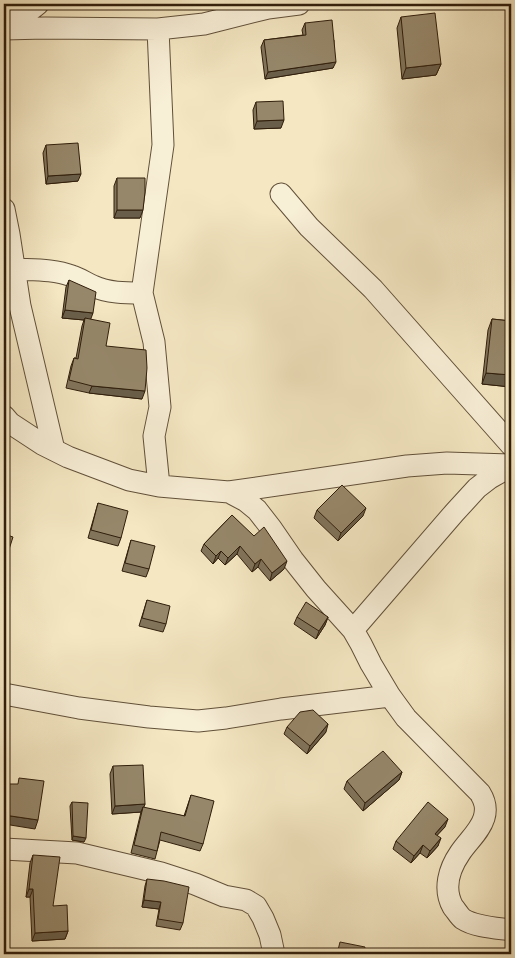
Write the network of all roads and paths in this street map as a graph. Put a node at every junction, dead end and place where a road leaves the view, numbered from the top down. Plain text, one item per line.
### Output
1 (38, 4) edge
2 (299, 4) edge
3 (4, 28) edge
4 (158, 29) junction
5 (281, 194) dead end
6 (4, 209) edge
7 (14, 269) junction
8 (142, 293) junction
9 (6, 424) edge
10 (511, 445) edge
11 (54, 450) junction
12 (511, 466) edge
13 (159, 486) junction
14 (228, 492) junction
15 (353, 630) junction
16 (4, 694) edge
17 (390, 696) junction
18 (4, 849) edge
19 (511, 930) edge
20 (274, 954) edge

1 - 3 street
2 - 4 street
3 - 4 street
4 - 8 street
5 - 10 street
6 - 7 street
7 - 8 street
7 - 11 street
8 - 13 street
9 - 11 street
11 - 13 street
12 - 14 street
12 - 15 street
13 - 14 street
14 - 15 street
15 - 17 street
16 - 17 street
17 - 19 street
18 - 20 street

